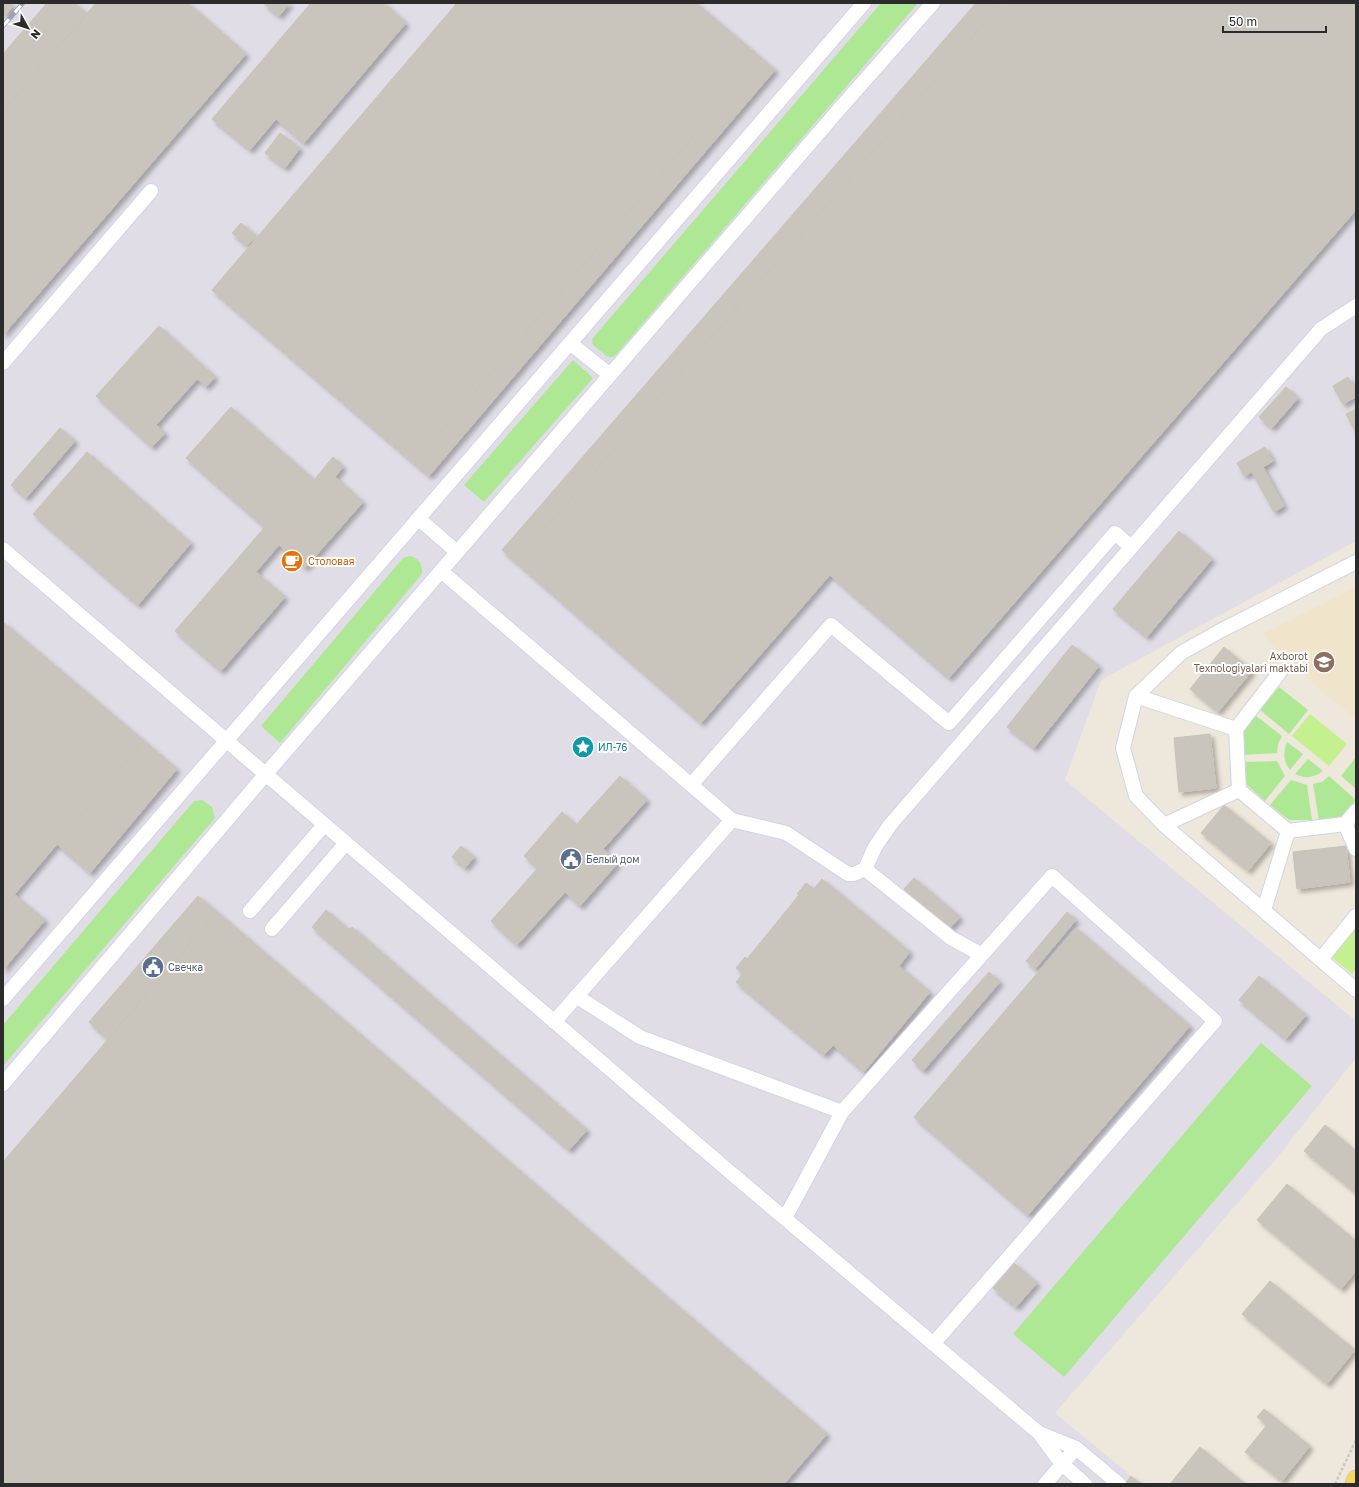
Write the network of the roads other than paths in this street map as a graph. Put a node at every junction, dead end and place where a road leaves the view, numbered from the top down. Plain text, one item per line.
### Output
1 (864, 3) edge
2 (933, 3) edge
3 (151, 191) dead end
4 (1356, 306) edge
5 (570, 343) junction
6 (3, 363) edge
7 (610, 375) junction
8 (419, 519) junction
9 (1131, 547) junction
10 (3, 549) edge
11 (457, 552) junction
12 (1356, 562) edge
13 (441, 571) junction
14 (1280, 672) dead end
15 (1136, 696) junction
16 (1236, 729) junction
17 (227, 741) junction
18 (265, 774) junction
19 (691, 784) junction
20 (1239, 790) junction
21 (1356, 811) edge
22 (732, 820) junction
23 (324, 824) junction
24 (1345, 824) junction
25 (1164, 825) junction
26 (1288, 831) junction
27 (346, 843) junction
28 (1356, 849) edge
29 (865, 869) junction
30 (1264, 910) junction
31 (250, 911) dead end
32 (1356, 916) edge
33 (272, 929) dead end
34 (982, 955) junction
35 (1321, 959) junction
36 (1356, 990) edge
37 (576, 996) junction
38 (3, 1000) edge
39 (554, 1022) junction
40 (3, 1084) edge
41 (842, 1112) junction
42 (785, 1218) junction
43 (934, 1344) junction
44 (1039, 1433) junction
45 (1076, 1448) junction
46 (1062, 1464) junction
47 (1356, 1480) edge
48 (1046, 1484) edge
49 (1085, 1484) edge
50 (1119, 1484) edge
51 (1354, 1484) edge

1 - 5 street
2 - 7 street
3 - 6 street
4 - 9 street
5 - 7 street
5 - 8 street
7 - 11 street
8 - 11 street
8 - 17 street
9 - 19 street
9 - 29 street
10 - 17 street
11 - 13 street
12 - 15 street
13 - 18 street
13 - 19 street
14 - 16 street
15 - 16 street
15 - 25 street
16 - 20 street
17 - 18 street
17 - 38 street
18 - 23 street
18 - 40 street
19 - 22 street
20 - 25 street
20 - 26 street
21 - 24 street
22 - 29 street
22 - 37 street
23 - 27 street
23 - 31 street
24 - 26 street
24 - 28 street
25 - 30 street
26 - 30 street
27 - 33 street
27 - 39 street
29 - 34 street
30 - 35 street
32 - 35 street
34 - 41 street
34 - 43 street
35 - 36 street
37 - 39 street
37 - 41 street
39 - 42 street
41 - 42 street
42 - 43 street
43 - 44 street
44 - 45 street
44 - 46 street
45 - 46 street
45 - 50 street
46 - 48 street
46 - 49 street
47 - 51 main road

